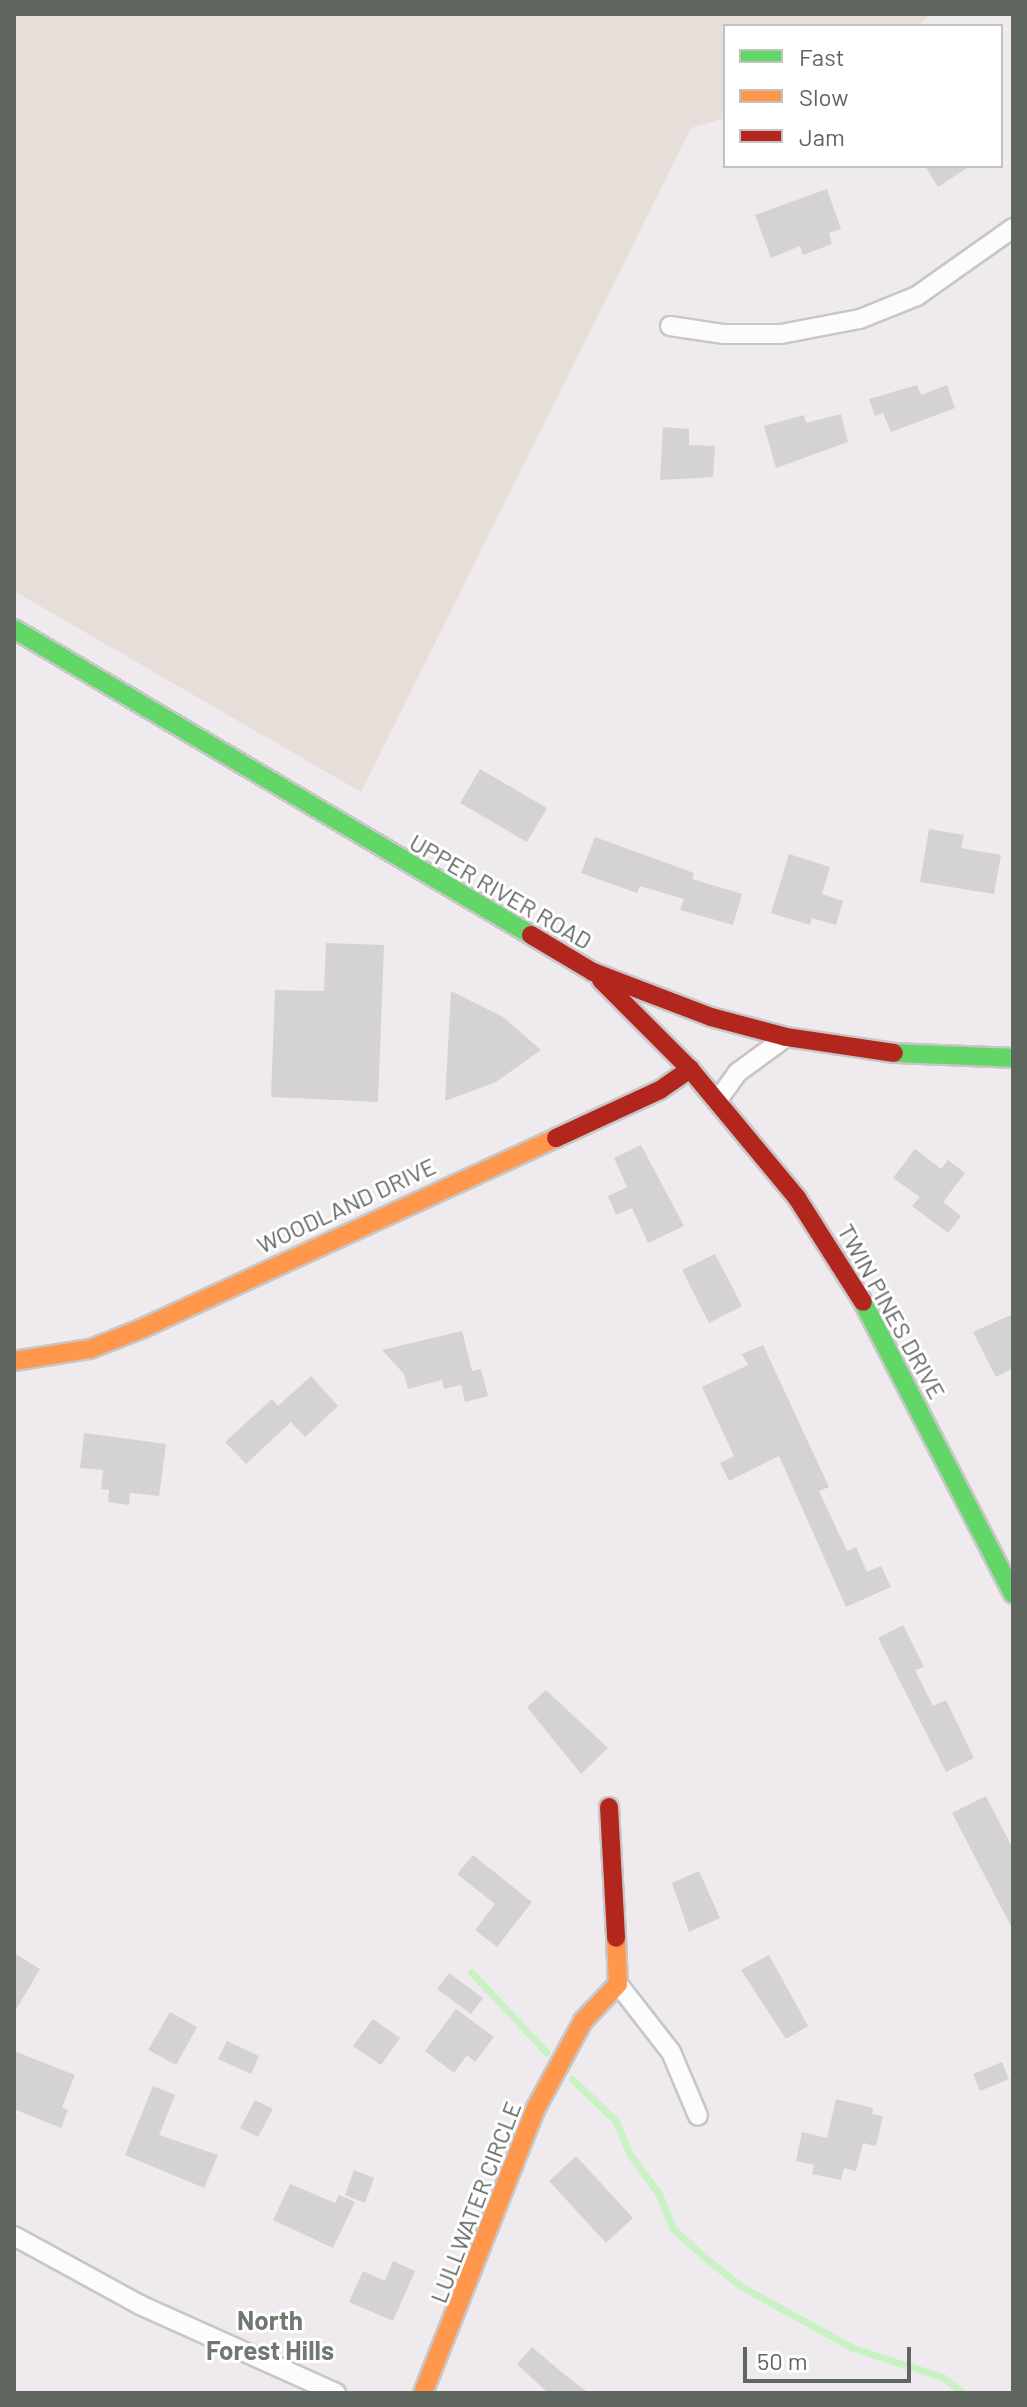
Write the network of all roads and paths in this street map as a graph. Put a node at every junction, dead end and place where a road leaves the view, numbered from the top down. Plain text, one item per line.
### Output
1 (1013, 228) edge
2 (670, 326) dead end
3 (14, 629) edge
4 (593, 972) junction
5 (786, 1037) junction
6 (1013, 1058) edge
7 (690, 1069) junction
8 (717, 1101) junction
9 (14, 1361) edge
10 (1013, 1594) edge
11 (609, 1807) dead end
12 (618, 1984) junction
13 (698, 2116) dead end
14 (14, 2236) edge
15 (336, 2393) edge
16 (423, 2393) edge

1 - 2 street
3 - 4 street, UPPER RIVER ROAD
4 - 5 street, UPPER RIVER ROAD
4 - 7 street, TWIN PINES DRIVE
5 - 6 street, UPPER RIVER ROAD
5 - 8 street
7 - 8 street, TWIN PINES DRIVE
7 - 9 street, WOODLAND DRIVE
8 - 10 street, TWIN PINES DRIVE
11 - 12 street
12 - 13 street
12 - 16 street, LULLWATER CIRCLE
14 - 15 street

